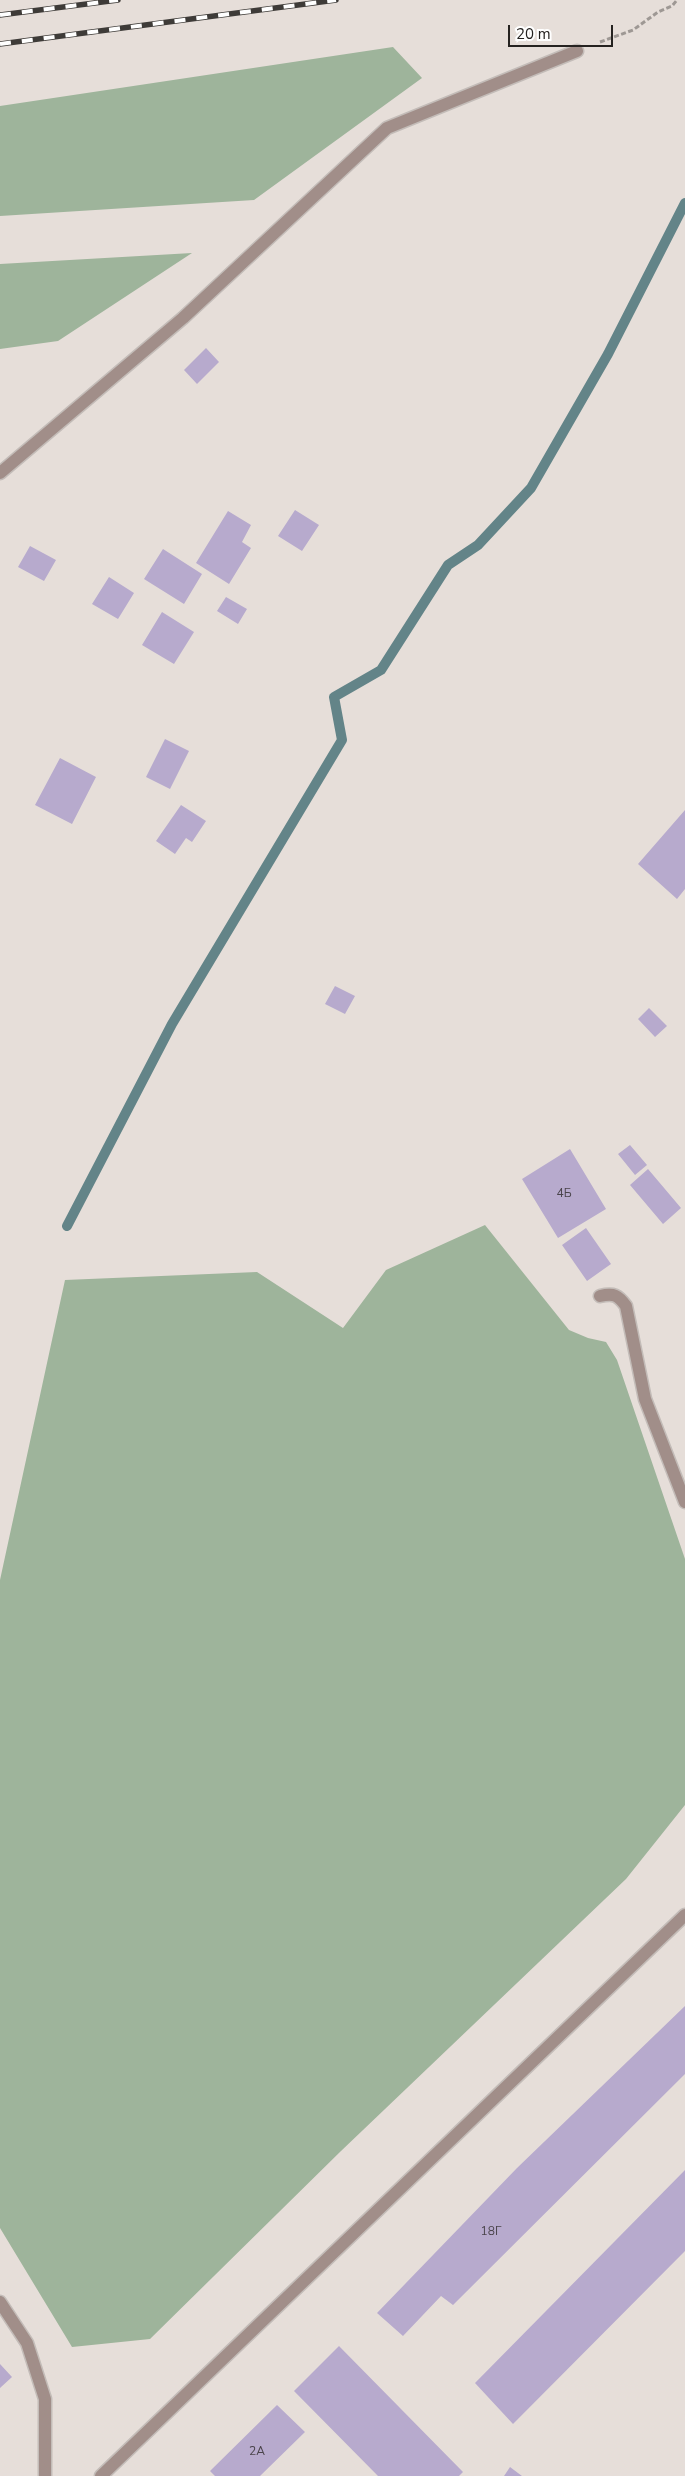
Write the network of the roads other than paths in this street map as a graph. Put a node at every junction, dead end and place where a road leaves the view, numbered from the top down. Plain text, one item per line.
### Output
1 (577, 51) road end
2 (0, 472) edge
3 (600, 1296) dead end
4 (685, 1502) edge
5 (685, 1915) edge
6 (0, 2302) edge
7 (44, 2476) edge
8 (101, 2476) edge

1 - 2 lane
3 - 4 lane
5 - 8 lane
6 - 7 lane

